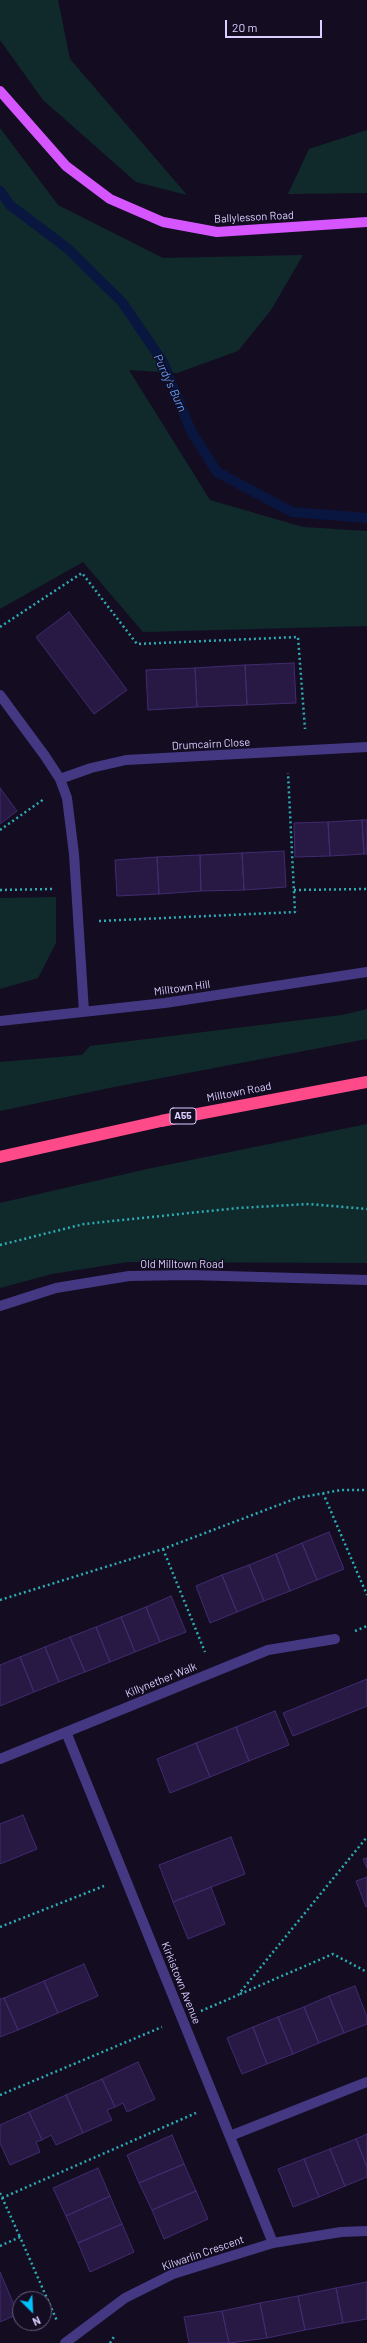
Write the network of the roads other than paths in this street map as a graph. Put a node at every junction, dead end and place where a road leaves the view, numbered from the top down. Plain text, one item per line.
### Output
1 (0, 91) edge
2 (367, 222) edge
3 (0, 695) edge
4 (367, 748) edge
5 (60, 779) junction
6 (367, 972) edge
7 (84, 1012) junction
8 (0, 1021) edge
9 (367, 1082) edge
10 (0, 1157) edge
11 (367, 1280) edge
12 (0, 1306) edge
13 (336, 1639) dead end
14 (66, 1732) junction
15 (0, 1759) edge
16 (367, 2082) edge
17 (230, 2136) junction
18 (367, 2231) edge
19 (273, 2243) junction
20 (66, 2342) edge

1 - 2 main road, Ballylesson Road
3 - 5 street
4 - 5 street, Drumcairn Close
5 - 7 street
6 - 7 street, Milltown Hill
7 - 8 street, Milltown Hill
9 - 10 highway, Milltown Road / A55
11 - 12 street, Old Milltown Road
13 - 14 street, Killynether Walk
14 - 15 street, Killynether Walk
14 - 17 street, Kirkistown Avenue
16 - 17 street
17 - 19 street, Kirkistown Avenue
18 - 19 street, Kilwarlin Crescent
19 - 20 street, Kilwarlin Crescent

